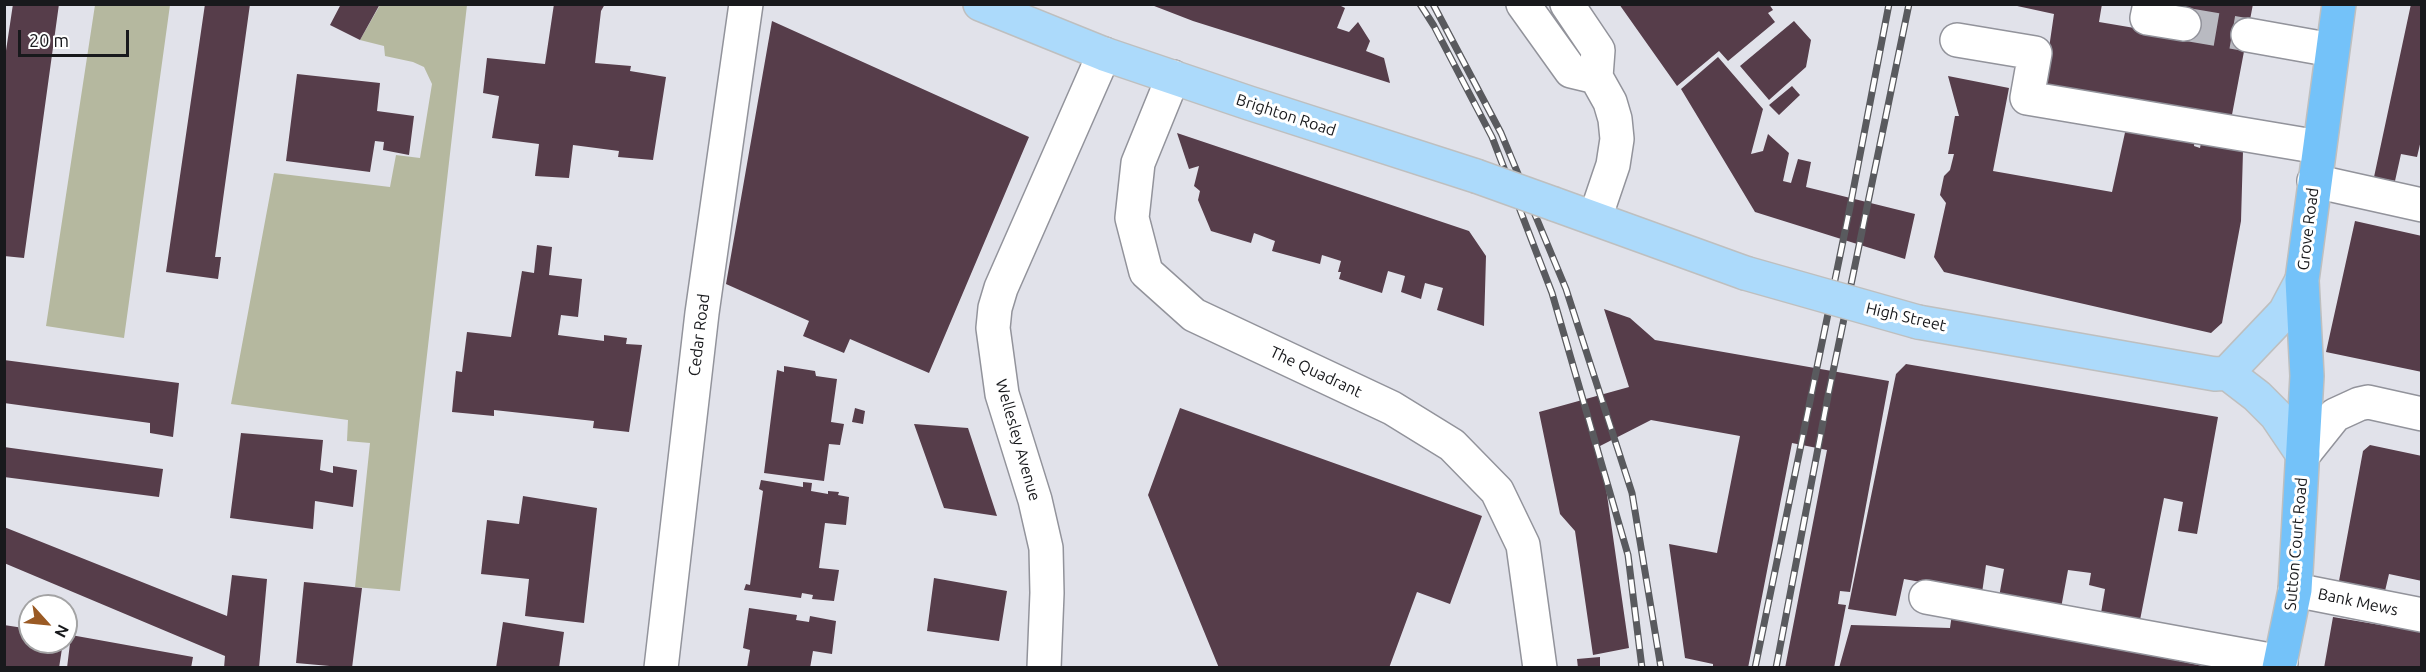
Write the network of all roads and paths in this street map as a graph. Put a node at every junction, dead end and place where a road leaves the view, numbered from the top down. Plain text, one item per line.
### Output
1 (746, 4) edge
2 (980, 4) edge
3 (1523, 4) edge
4 (1567, 4) edge
5 (2150, 4) edge
6 (2339, 4) edge
7 (2184, 24) tunnel mouth
8 (2248, 35) tunnel mouth
9 (1957, 40) dead end
10 (2332, 50) junction
11 (1104, 54) junction
12 (1173, 77) junction
13 (1596, 77) junction
14 (2319, 147) junction
15 (2314, 181) junction
16 (2421, 205) edge
17 (1595, 218) junction
18 (2302, 280) junction
19 (2227, 373) junction
20 (2421, 414) edge
21 (2303, 455) junction
22 (2295, 590) junction
23 (1926, 597) dead end
24 (2421, 615) edge
25 (2280, 665) edge
26 (661, 668) edge
27 (1044, 668) edge
28 (1540, 668) edge

1 - 26 street, Cedar Road
2 - 11 main road, Brighton Road
3 - 13 street
4 - 13 street
5 - 7 street
6 - 10 highway, Grove Road
8 - 10 street
9 - 14 street
10 - 14 highway, Grove Road
11 - 12 main road, Brighton Road
11 - 27 street, Wellesley Avenue
12 - 17 main road, Brighton Road, bridge
12 - 28 street, The Quadrant
13 - 17 street
14 - 15 highway, Grove Road
15 - 16 street
15 - 18 highway, Grove Road
17 - 19 main road, High Street, bridge
18 - 19 main road
18 - 21 highway, Grove Road
19 - 21 main road
20 - 21 street
21 - 22 highway, Sutton Court Road
22 - 24 street, Bank Mews
22 - 25 highway, Sutton Court Road
23 - 25 street

